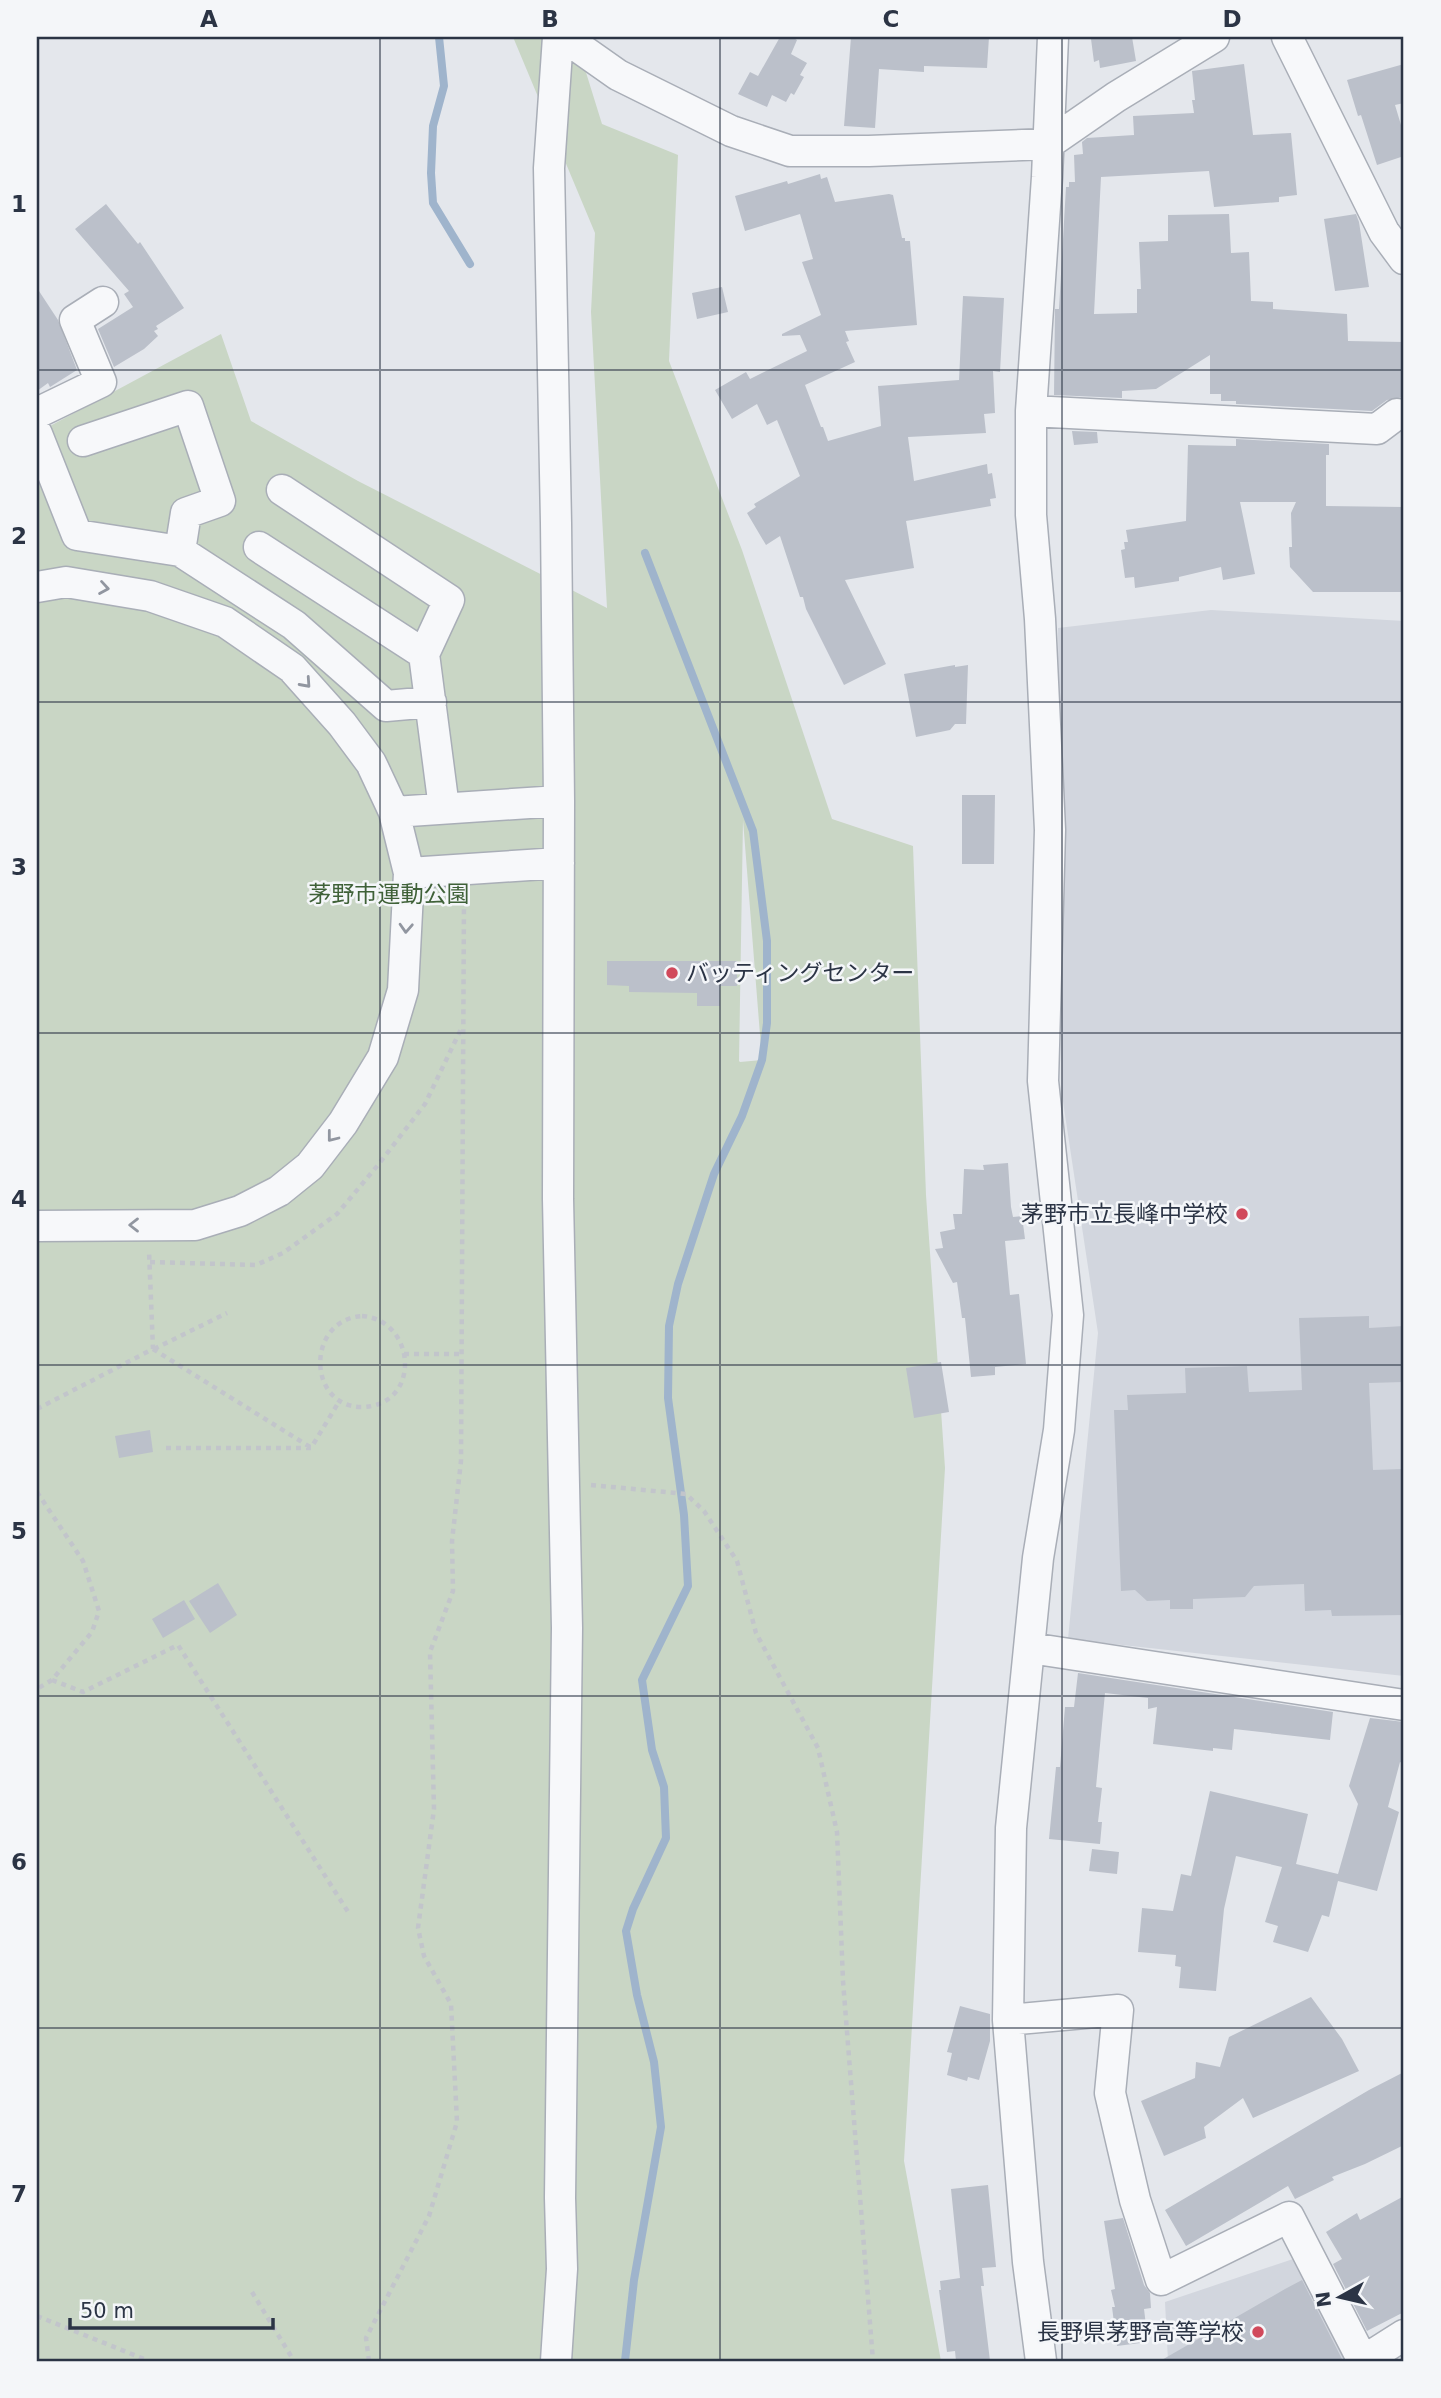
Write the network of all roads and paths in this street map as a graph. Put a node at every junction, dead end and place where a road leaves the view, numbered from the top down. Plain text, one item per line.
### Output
1 (558, 37) edge
2 (564, 37) edge
3 (1053, 37) edge
4 (1214, 37) edge
5 (1287, 37) edge
6 (1048, 144) junction
7 (1404, 260) edge
8 (103, 302) dead end
9 (1031, 411) junction
10 (37, 413) edge
11 (1404, 415) edge
12 (37, 434) edge
13 (83, 442) dead end
14 (282, 490) dead end
15 (259, 547) dead end
16 (180, 551) junction
17 (37, 587) edge
18 (424, 654) junction
19 (430, 702) junction
20 (559, 802) junction
21 (444, 808) junction
22 (394, 813) junction
23 (559, 863) junction
24 (409, 873) junction
25 (464, 885) dead end
26 (148, 1225) junction
27 (37, 1226) edge
28 (227, 1313) dead end
29 (153, 1349) junction
30 (404, 1354) junction
31 (461, 1354) junction
32 (340, 1400) junction
33 (37, 1409) edge
34 (166, 1448) dead end
35 (311, 1448) junction
36 (591, 1485) dead end
37 (37, 1492) edge
38 (1030, 1648) junction
39 (52, 1680) junction
40 (37, 1689) edge
41 (1404, 1705) edge
42 (350, 1915) dead end
43 (1009, 2020) junction
44 (252, 2292) dead end
45 (37, 2316) edge
46 (1404, 2335) edge
47 (149, 2361) edge
48 (294, 2361) edge
49 (369, 2361) edge
50 (556, 2361) edge
51 (873, 2361) edge
52 (1041, 2361) edge

1 - 20 street
2 - 6 street
3 - 6 street
4 - 6 street
5 - 7 street
6 - 9 street
8 - 10 street
9 - 11 street
9 - 38 street
12 - 16 street
13 - 16 street
14 - 18 street
15 - 18 street
16 - 19 street
17 -> 22 street
18 - 19 street
19 - 21 street
20 - 21 street
20 - 23 street
21 - 22 street
22 - 24 street
23 - 24 street
23 - 50 street
24 -> 26 street
25 - 31 path
26 -> 27 street
26 - 29 path
28 - 29 path
29 - 33 path
29 - 35 path
30 - 31 path
30 - 32 path
30 - 32 path
31 - 49 path
32 - 35 path
34 - 35 path
36 - 51 path
37 - 39 path
38 - 41 street
38 - 43 street
39 - 40 path
39 - 42 path
43 - 46 street
43 - 52 street
44 - 48 path
45 - 47 path

